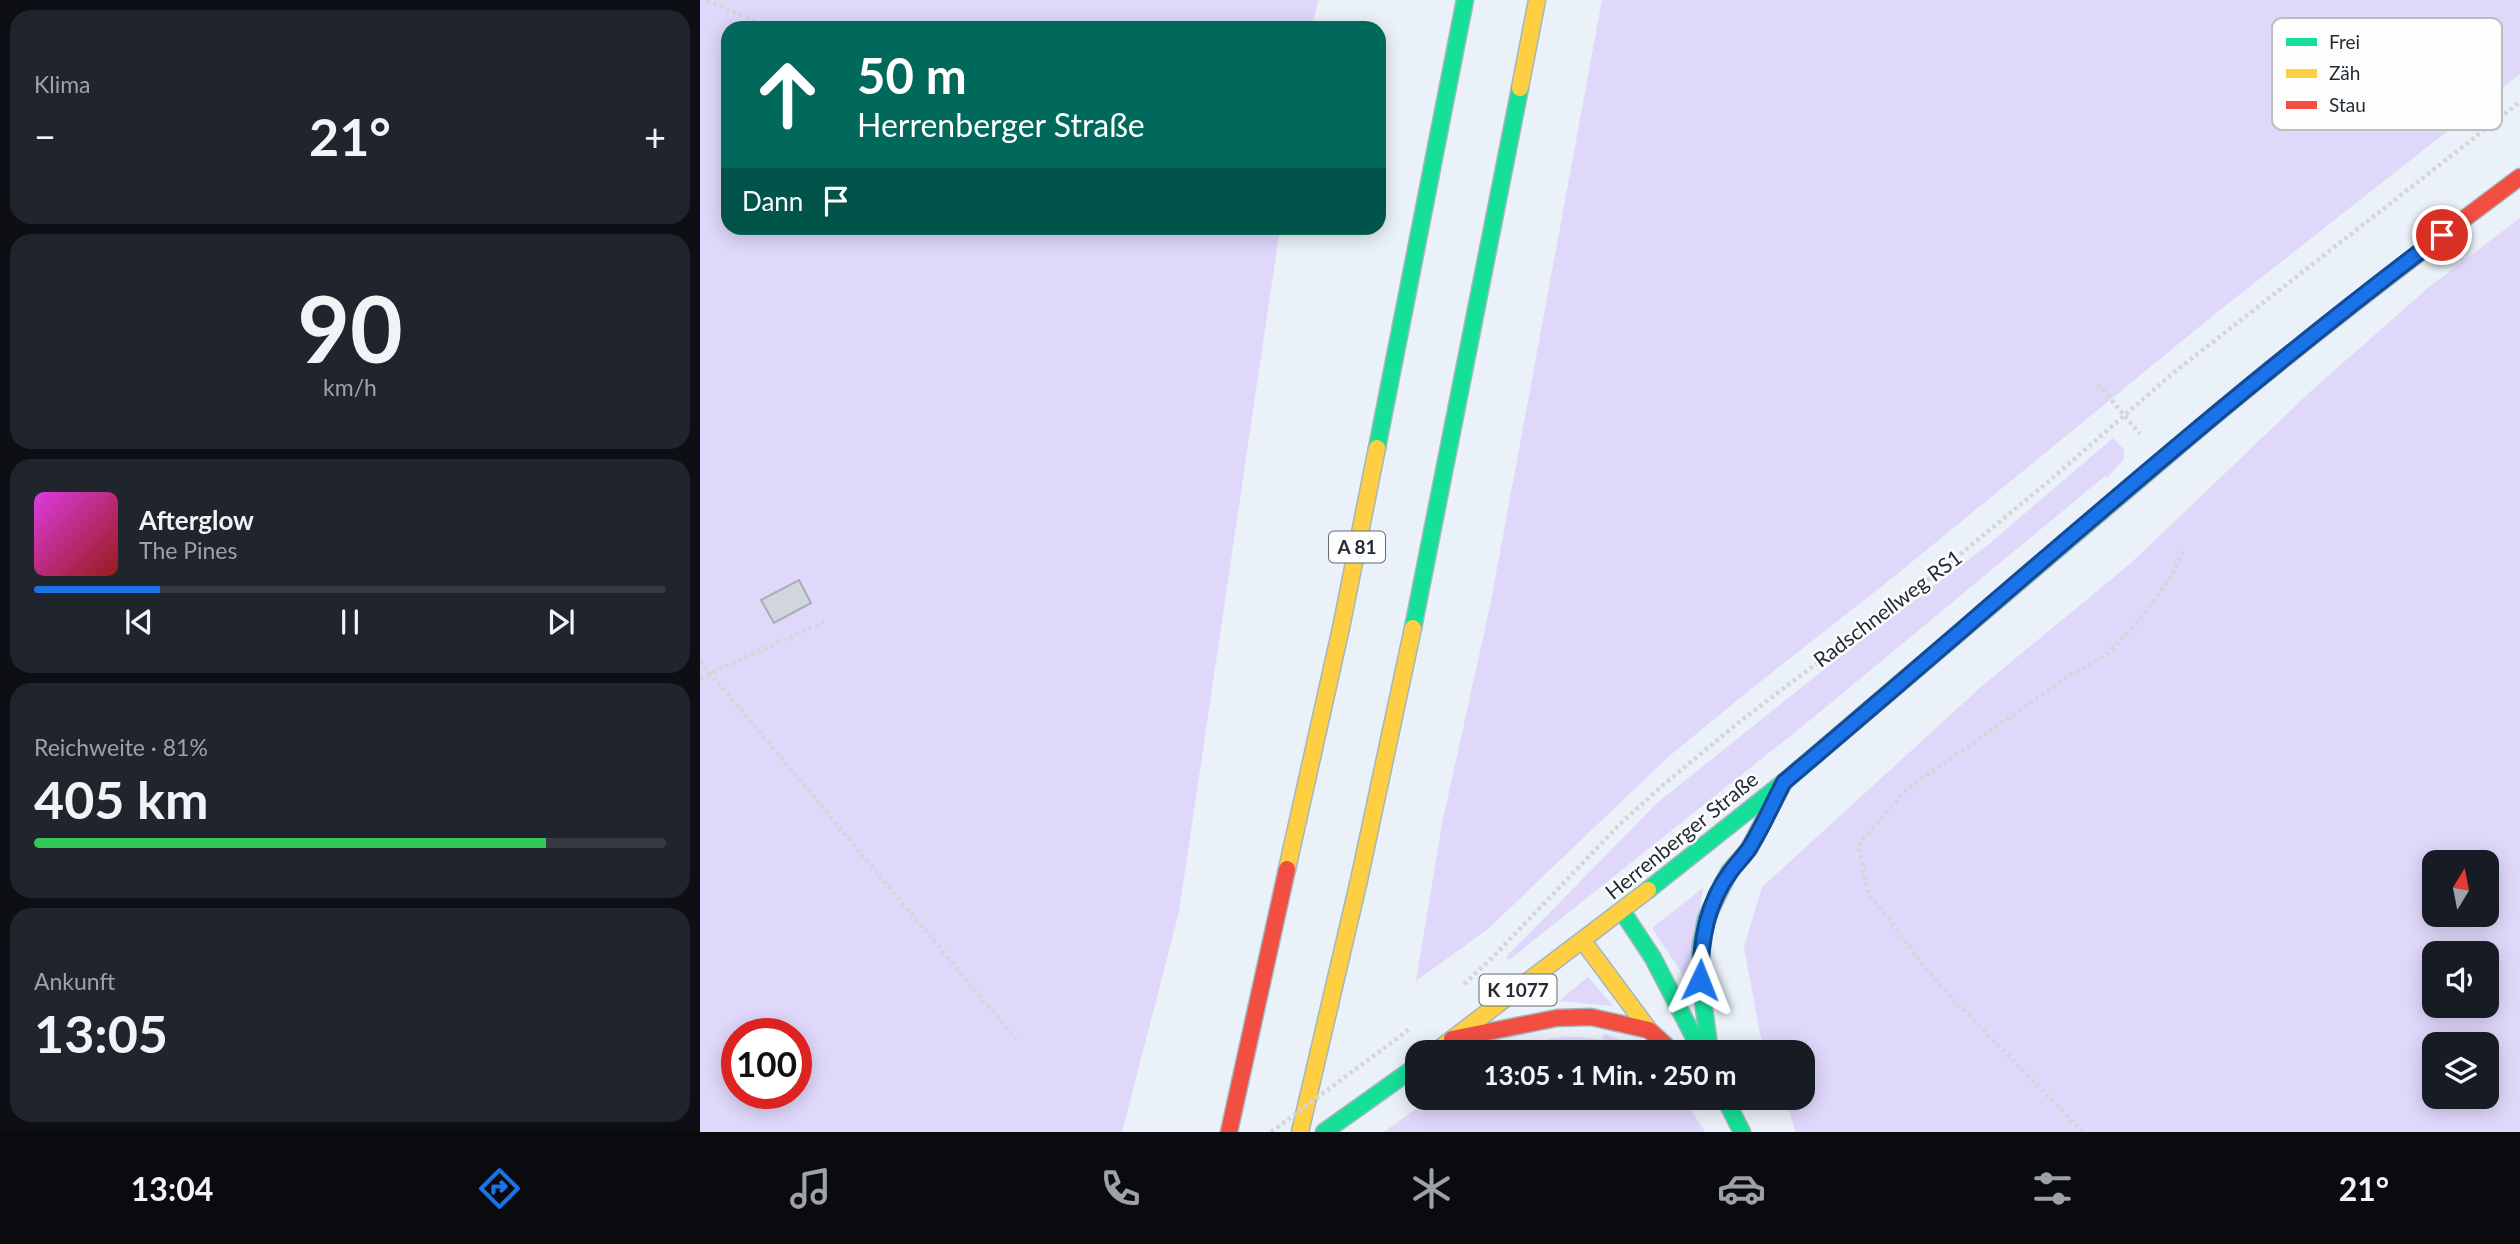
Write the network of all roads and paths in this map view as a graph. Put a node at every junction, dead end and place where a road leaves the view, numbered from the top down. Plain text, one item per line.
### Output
1 (707, 0) edge
2 (1465, 0) edge
3 (1537, 0) edge
4 (754, 21) edge
5 (2520, 102) edge
6 (2502, 116) edge
7 (2484, 130) edge
8 (2520, 177) edge
9 (2098, 384) dead end
10 (2123, 416) junction
11 (2185, 548) dead end
12 (827, 620) dead end
13 (700, 662) edge
14 (712, 675) junction
15 (700, 678) edge
16 (1784, 782) junction
17 (1622, 911) junction
18 (1583, 941) junction
19 (1459, 988) dead end
20 (1421, 1020) dead end
21 (1649, 1030) junction
22 (1452, 1039) joint
23 (1016, 1040) dead end
24 (1660, 1040) edge
25 (1695, 1040) edge
26 (1708, 1040) edge
27 (1405, 1074) edge
28 (1310, 1091) junction
29 (1731, 1110) edge
30 (1229, 1132) edge
31 (1271, 1132) edge
32 (1300, 1132) edge
33 (1315, 1132) edge
34 (1324, 1132) edge
35 (1742, 1132) edge
36 (2083, 1132) edge

1 - 4 path
2 - 30 main road, A 81
3 - 28 main road
5 - 6 path, Radschnellweg RS1
7 - 10 path, Radschnellweg RS1
8 - 16 main road, Herrenberger Straße / K 1077
9 - 10 path
10 - 19 path, Radschnellweg RS1
11 - 36 path
12 - 14 path
13 - 14 path
14 - 15 path
14 - 23 path
16 - 17 main road, Herrenberger Straße / K 1077
16 - 26 main road
17 - 18 main road, Herrenberger Straße / K 1077
17 - 25 main road
18 - 21 main road
18 - 22 main road, K 1077
20 - 31 path, bridge
21 - 22 main road
21 - 24 main road
27 - 34 main road
28 - 32 main road
28 - 33 main road
29 - 35 main road

